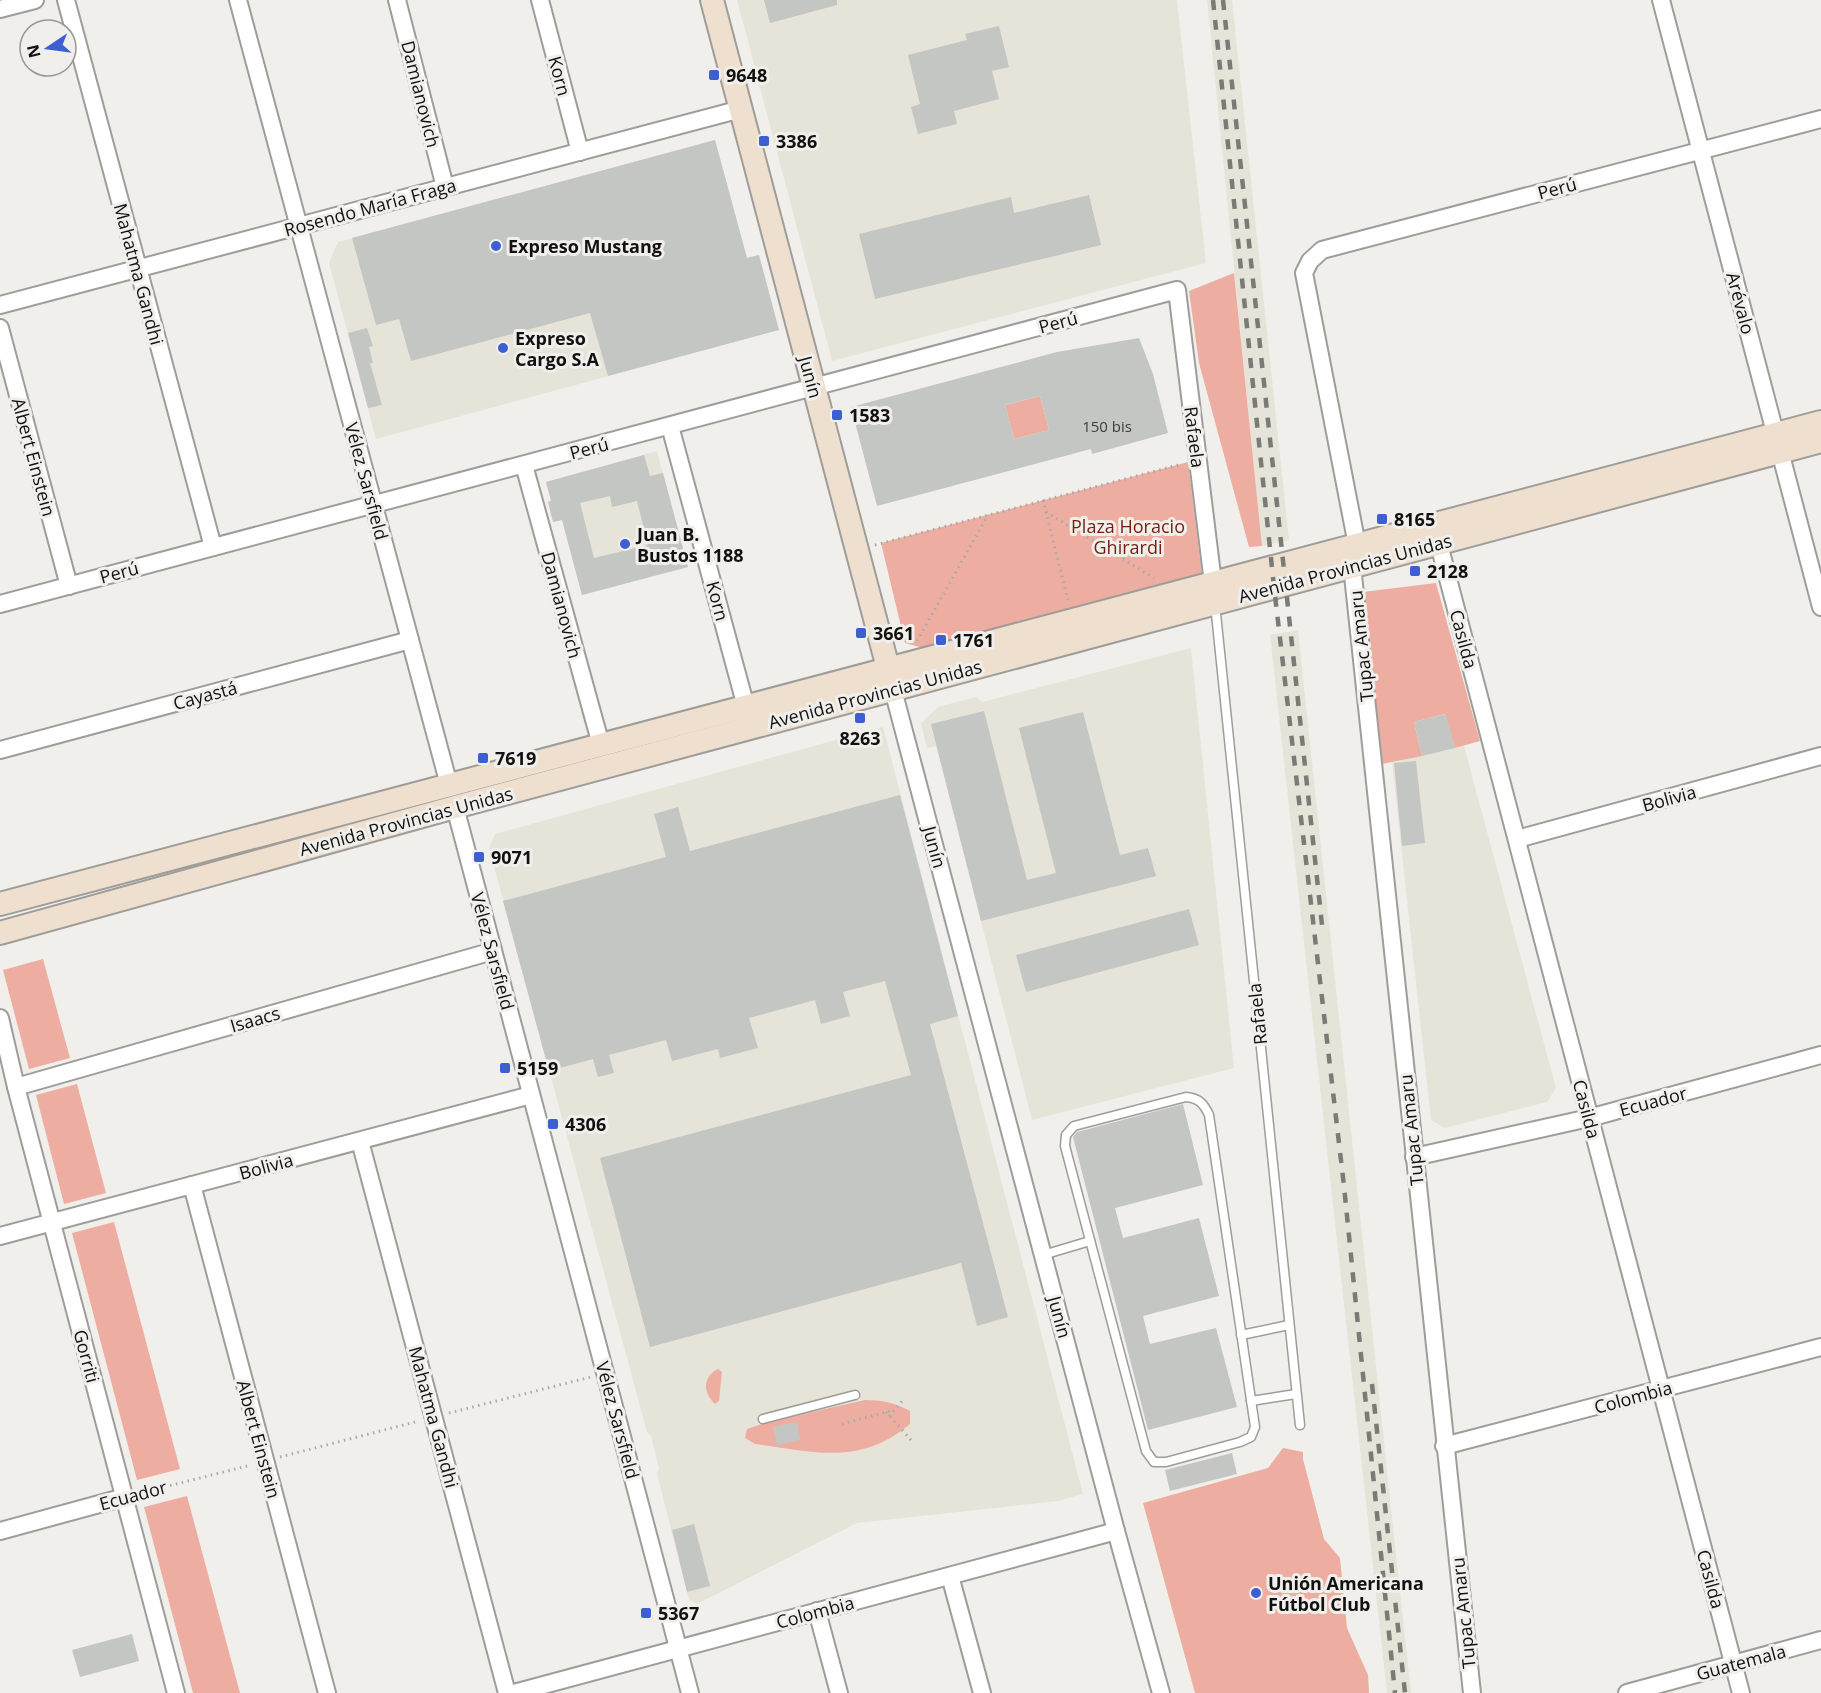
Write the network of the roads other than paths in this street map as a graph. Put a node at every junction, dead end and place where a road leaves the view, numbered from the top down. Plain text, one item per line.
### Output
1 (35, 0) edge
2 (66, 0) edge
3 (238, 0) edge
4 (397, 0) edge
5 (540, 0) edge
6 (712, 0) edge
7 (1660, 0) edge
8 (0, 9) edge
9 (741, 109) junction
10 (1821, 119) edge
11 (1700, 151) junction
12 (580, 152) junction
13 (444, 187) junction
14 (299, 226) junction
15 (138, 268) junction
16 (1304, 273) joint
17 (1177, 290) joint
18 (0, 305) edge
19 (0, 328) edge
20 (814, 388) junction
21 (1821, 422) edge
22 (670, 426) junction
23 (1821, 441) edge
24 (1778, 443) junction
25 (524, 465) junction
26 (374, 505) junction
27 (1436, 534) junction
28 (213, 548) junction
29 (1354, 556) junction
30 (69, 586) junction
31 (1214, 593) junction
32 (0, 604) edge
33 (1821, 607) edge
34 (410, 640) junction
35 (895, 675) junction
36 (746, 707) junction
37 (601, 745) junction
38 (0, 750) edge
39 (1821, 756) edge
40 (452, 796) junction
41 (1517, 839) junction
42 (0, 904) edge
43 (0, 933) edge
44 (493, 951) junction
45 (0, 1018) edge
46 (1821, 1055) edge
47 (16, 1087) junction
48 (531, 1095) junction
49 (1589, 1118) junction
50 (360, 1141) junction
51 (1414, 1157) junction
52 (192, 1185) junction
53 (52, 1222) junction
54 (0, 1236) edge
55 (1090, 1241) junction
56 (1043, 1255) junction
57 (1289, 1325) junction
58 (1242, 1335) junction
59 (1821, 1347) edge
60 (1661, 1389) junction
61 (1296, 1394) junction
62 (855, 1395) dead end
63 (1251, 1401) junction
64 (764, 1419) dead end
65 (1300, 1425) dead end
66 (1444, 1446) junction
67 (125, 1497) junction
68 (0, 1531) edge
69 (1116, 1531) junction
70 (950, 1576) junction
71 (818, 1611) junction
72 (1821, 1640) edge
73 (678, 1648) junction
74 (1733, 1664) junction
75 (176, 1693) edge
76 (327, 1693) edge
77 (507, 1693) edge
78 (514, 1693) edge
79 (690, 1693) edge
80 (839, 1693) edge
81 (982, 1693) edge
82 (1161, 1693) edge
83 (1472, 1693) edge
84 (1627, 1693) edge
85 (1741, 1693) edge

1 - 8 street
2 - 15 street, Mahatma Gandhi
3 - 14 street, Vélez Sarsfield
4 - 13 street, Damianovich
5 - 12 street, Korn
6 - 9 main road, Junín
7 - 11 street, Arévalo
9 - 12 street, Rosendo María Fraga
9 - 20 main road, Junín
10 - 11 street, Perú
11 - 16 street, Perú
11 - 24 street, Arévalo
12 - 13 street, Rosendo María Fraga
13 - 14 street, Rosendo María Fraga
14 - 15 street, Rosendo María Fraga
14 - 26 street, Vélez Sarsfield
15 - 18 street, Rosendo María Fraga
15 - 28 street, Mahatma Gandhi
16 - 29 street, Tupac Amaru
17 - 20 street, Perú
17 - 31 street, Rafaela
19 - 30 street, Albert Einstein
20 - 22 street, Perú
20 - 35 main road, Junín
21 - 24 main road, Avenida Provincias Unidas
22 - 25 street, Perú
22 - 36 street, Korn
23 - 24 main road, Avenida Provincias Unidas
24 - 27 main road, Avenida Provincias Unidas
24 - 33 street, Arévalo
25 - 26 street, Perú
25 - 37 street, Damianovich
26 - 28 street, Perú
26 - 34 street, Vélez Sarsfield
27 - 29 main road, Avenida Provincias Unidas
27 - 41 street, Casilda
28 - 30 street, Perú
29 - 31 main road, Avenida Provincias Unidas
29 - 51 street, Tupac Amaru
30 - 32 street, Perú
31 - 35 main road, Avenida Provincias Unidas
31 - 35 main road, Avenida Provincias Unidas
31 - 57 lane, Rafaela
34 - 38 street, Cayastá
34 - 40 street, Vélez Sarsfield
35 - 36 main road, Avenida Provincias Unidas
35 - 40 main road, Avenida Provincias Unidas
35 - 56 street, Junín
36 - 37 main road, Avenida Provincias Unidas
37 - 40 main road, Avenida Provincias Unidas
39 - 41 street, Bolivia
40 - 42 main road, Avenida Provincias Unidas
40 - 43 main road, Avenida Provincias Unidas
40 - 44 street, Vélez Sarsfield
41 - 49 street, Casilda
44 - 47 street, Isaacs
44 - 48 street, Vélez Sarsfield
45 - 47 street, Gorriti
46 - 49 street, Ecuador
47 - 53 street, Gorriti
48 - 50 street, Bolivia
48 - 73 street, Vélez Sarsfield
49 - 51 street, Ecuador
49 - 60 street, Casilda
50 - 52 street, Bolivia
50 - 77 street, Mahatma Gandhi
51 - 66 street, Tupac Amaru
52 - 53 street, Bolivia
52 - 76 street, Albert Einstein
53 - 54 street, Bolivia
53 - 67 street, Gorriti
55 - 56 lane
55 - 58 lane
55 - 63 lane
56 - 69 street, Junín
57 - 58 lane
57 - 61 lane, Rafaela
58 - 63 lane
59 - 60 street, Colombia
60 - 66 street, Colombia
60 - 74 street, Casilda
61 - 63 lane
61 - 65 lane, Rafaela
62 - 64 lane
66 - 83 street, Tupac Amaru
67 - 68 street, Ecuador
67 - 75 street, Gorriti
69 - 70 street, Colombia
69 - 82 street, Junín
70 - 71 street, Colombia
70 - 81 street
71 - 73 street, Colombia
71 - 80 street
72 - 74 street, Guatemala
73 - 78 street, Colombia
73 - 79 street, Vélez Sarsfield
74 - 84 street, Guatemala
74 - 85 street, Casilda

